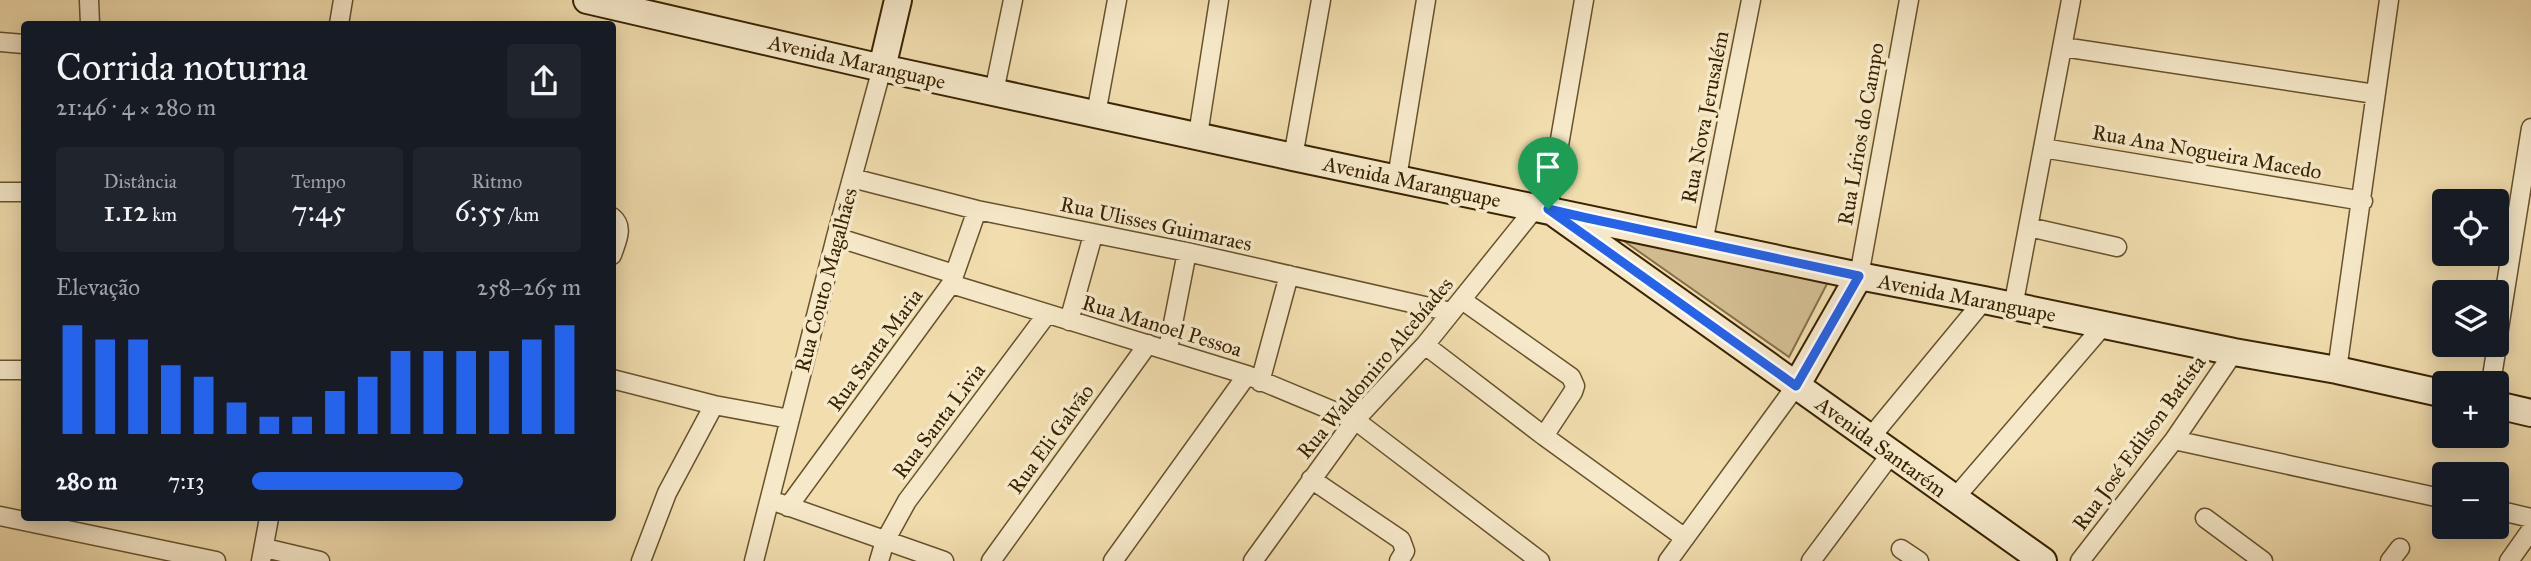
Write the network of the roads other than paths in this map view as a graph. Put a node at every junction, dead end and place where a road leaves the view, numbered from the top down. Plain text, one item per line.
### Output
1 (89, 0) edge
2 (343, 0) edge
3 (587, 0) edge
4 (898, 0) edge
5 (1013, 0) edge
6 (1117, 0) edge
7 (1219, 0) edge
8 (1321, 0) edge
9 (1426, 0) edge
10 (1584, 0) edge
11 (1751, 0) edge
12 (1909, 0) edge
13 (2071, 0) edge
14 (2389, 0) edge
15 (90, 21) edge
16 (340, 21) edge
17 (0, 43) edge
18 (21, 44) edge
19 (2063, 47) junction
20 (882, 68) junction
21 (994, 92) junction
22 (2375, 94) junction
23 (1096, 114) junction
24 (2531, 128) edge
25 (1198, 135) junction
26 (2043, 148) junction
27 (1293, 157) junction
28 (852, 178) junction
29 (1397, 178) junction
30 (0, 192) edge
31 (21, 192) edge
32 (2362, 201) junction
33 (1542, 208) junction
34 (977, 210) junction
35 (616, 219) edge
36 (2029, 227) junction
37 (1093, 235) junction
38 (836, 237) junction
39 (616, 242) edge
40 (1703, 243) junction
41 (2117, 247) dead end
42 (1186, 252) junction
43 (1289, 275) junction
44 (1859, 276) junction
45 (953, 279) junction
46 (2507, 280) edge
47 (1984, 300) junction
48 (1456, 306) junction
49 (2013, 307) junction
50 (1046, 314) junction
51 (1069, 321) junction
52 (2103, 326) junction
53 (1148, 344) junction
54 (1425, 345) junction
55 (1168, 349) junction
56 (2234, 352) junction
57 (0, 370) edge
58 (21, 370) edge
59 (2337, 370) junction
60 (1253, 378) junction
61 (616, 380) edge
62 (1796, 386) junction
63 (2432, 391) edge
64 (714, 405) junction
65 (2509, 407) edge
66 (2531, 412) edge
67 (790, 419) junction
68 (1355, 420) junction
69 (1544, 436) junction
70 (2174, 440) junction
71 (1880, 446) junction
72 (1311, 479) junction
73 (2432, 496) edge
74 (1954, 499) junction
75 (769, 500) junction
76 (788, 507) junction
77 (2509, 513) edge
78 (0, 516) edge
79 (2205, 518) dead end
80 (2531, 518) edge
81 (21, 520) edge
82 (24, 521) edge
83 (269, 521) edge
84 (2531, 530) edge
85 (1685, 538) junction
86 (885, 541) junction
87 (1901, 549) dead end
88 (263, 555) edge
89 (216, 561) edge
90 (320, 561) edge
91 (641, 561) edge
92 (754, 561) edge
93 (879, 561) edge
94 (944, 561) edge
95 (991, 561) edge
96 (1113, 561) edge
97 (1253, 561) edge
98 (1399, 561) edge
99 (1540, 561) edge
100 (1668, 561) edge
101 (1811, 561) edge
102 (1919, 561) edge
103 (2043, 561) edge
104 (2080, 561) edge
105 (2263, 561) edge
106 (2509, 561) edge

1 - 15 street
2 - 16 street
3 - 20 main road, Avenida Maranguape
4 - 20 main road, Rua Couto Magalhães
5 - 21 street
6 - 23 street
7 - 25 street
8 - 27 street
9 - 29 street
10 - 33 street
11 - 40 street, Rua Nova Jerusalém
12 - 44 street, Rua Lírios do Campo
13 - 19 street
14 - 22 street
17 - 18 street
19 - 22 street
19 - 26 street
20 - 21 main road, Avenida Maranguape
20 - 28 street, Rua Couto Magalhães
21 - 23 main road, Avenida Maranguape
22 - 32 street
23 - 25 main road, Avenida Maranguape
24 - 46 street
25 - 27 main road, Avenida Maranguape
26 - 32 street, Rua Ana Nogueira Macedo
26 - 36 street
27 - 29 main road, Avenida Maranguape
28 - 34 street, Rua Ulisses Guimaraes
28 - 38 street, Rua Couto Magalhães
29 - 33 main road, Avenida Maranguape
30 - 31 street
32 - 59 street
33 - 40 main road, Avenida Maranguape
33 - 48 street, Rua Waldomiro Alcebíades
33 - 62 main road, Avenida Santarém
34 - 37 street, Rua Ulisses Guimaraes
34 - 45 street, Rua Santa Maria
35 - 39 street
36 - 41 street
36 - 49 street
37 - 42 street, Rua Ulisses Guimaraes
37 - 51 street
38 - 45 street, Rua Manoel Pessoa
38 - 67 street, Rua Couto Magalhães
40 - 44 main road, Avenida Maranguape
42 - 43 street, Rua Ulisses Guimaraes
42 - 55 street
43 - 48 street, Rua Ulisses Guimaraes
43 - 60 street
44 - 47 main road, Avenida Maranguape
44 - 62 main road
45 - 50 street, Rua Manoel Pessoa
45 - 76 street, Rua Santa Maria
47 - 49 main road, Avenida Maranguape
47 - 71 street
48 - 54 street, Rua Waldomiro Alcebíades
48 - 69 street
49 - 52 main road, Avenida Maranguape
50 - 51 street, Rua Manoel Pessoa
50 - 86 street, Rua Santa Livia
51 - 53 street, Rua Manoel Pessoa
52 - 56 main road, Avenida Maranguape
52 - 74 street
53 - 55 street, Rua Manoel Pessoa
53 - 95 street, Rua Eli Galvão
54 - 68 street, Rua Waldomiro Alcebíades
54 - 69 street
55 - 60 street, Rua Manoel Pessoa
56 - 59 main road, Avenida Maranguape
56 - 70 street, Rua José Edilson Batista
57 - 58 street
59 - 63 main road, Avenida Maranguape
60 - 68 street, Rua Manoel Pessoa
60 - 96 street
61 - 64 street
62 - 71 main road, Avenida Santarém
62 - 85 street
64 - 67 street
64 - 91 street
65 - 66 main road
67 - 75 street, Rua Couto Magalhães
68 - 72 street, Rua Waldomiro Alcebíades
68 - 99 street, Rua Manoel Pessoa
69 - 85 street
70 - 73 street
70 - 104 street, Rua José Edilson Batista
71 - 74 main road, Avenida Santarém
71 - 101 street
72 - 97 street, Rua Waldomiro Alcebíades
72 - 98 street
74 - 103 main road, Avenida Santarém
75 - 76 street
75 - 92 street, Rua Couto Magalhães
76 - 86 street
77 - 80 street
78 - 81 street
79 - 105 street
82 - 89 street
83 - 88 street
84 - 106 street
85 - 100 street
86 - 93 street, Rua Santa Livia
86 - 94 street
87 - 102 street
88 - 90 street

